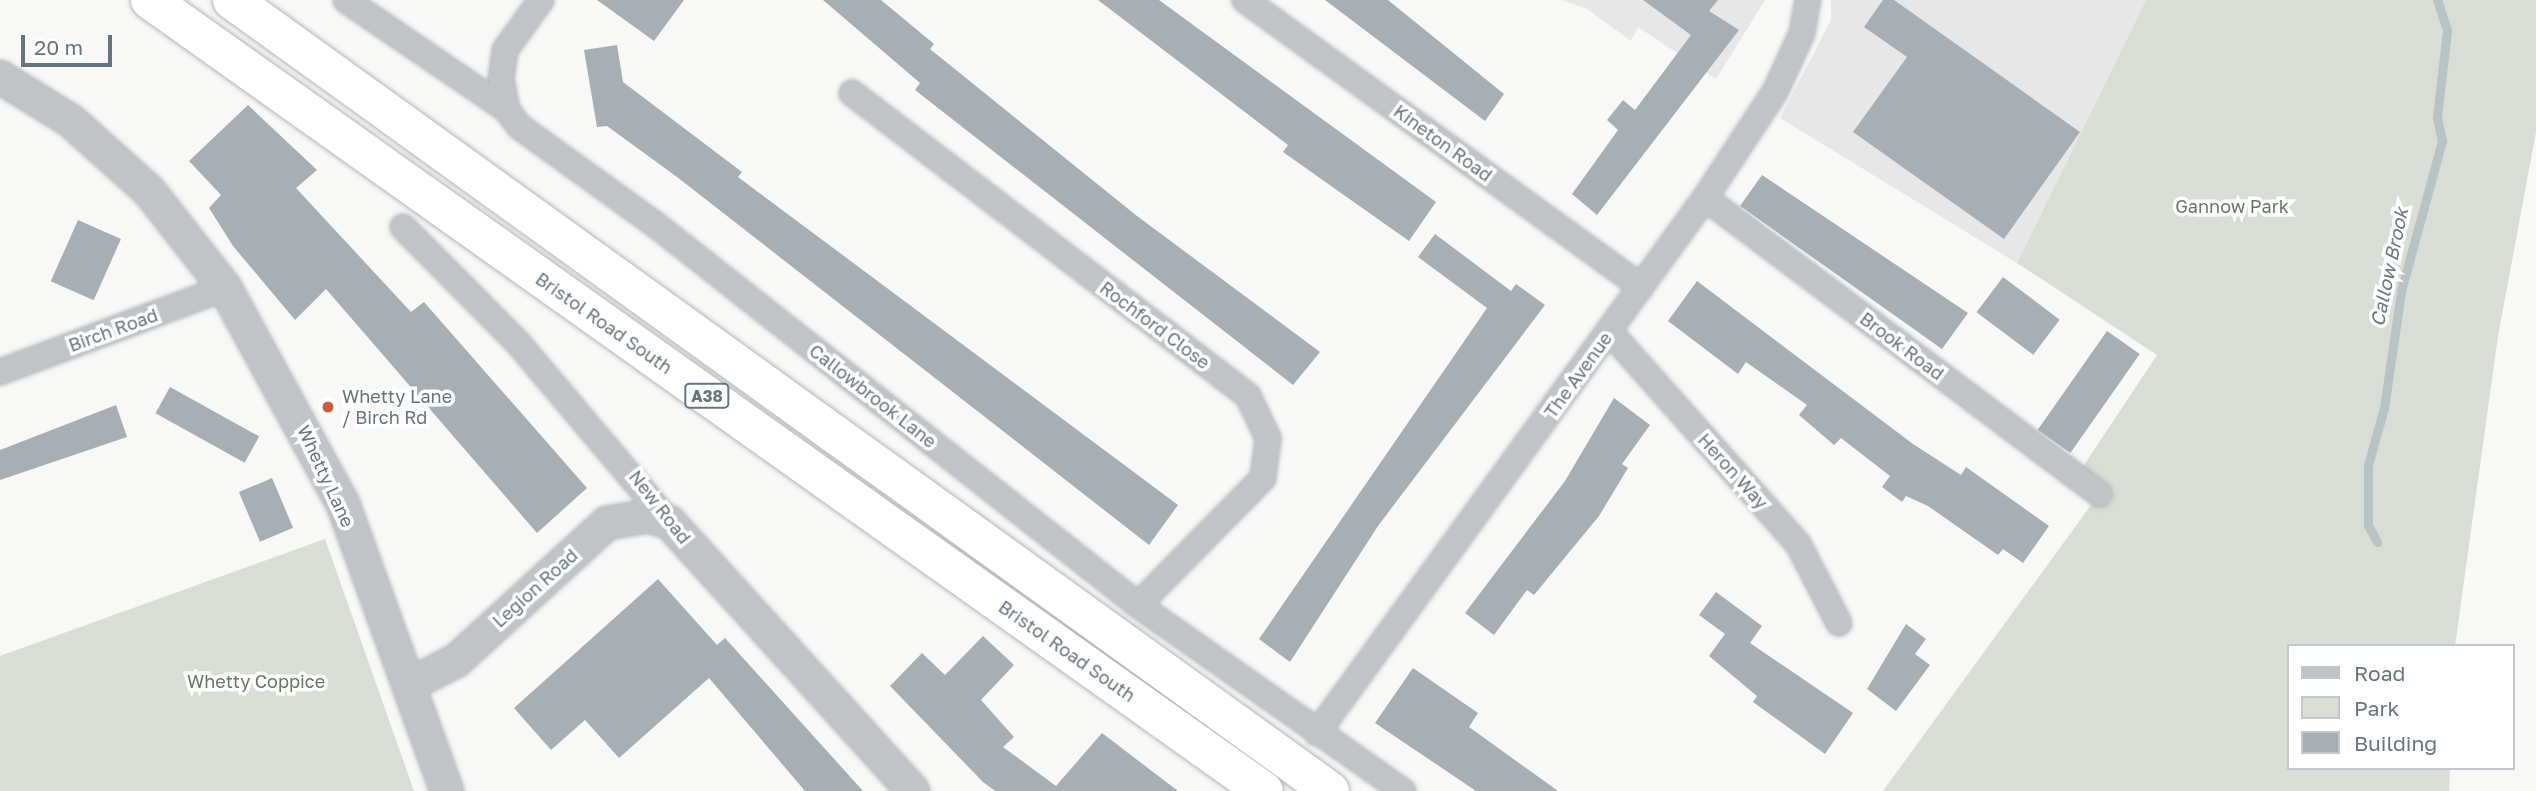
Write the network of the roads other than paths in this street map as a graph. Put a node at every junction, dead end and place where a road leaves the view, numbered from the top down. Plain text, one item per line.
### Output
1 (150, 0) edge
2 (232, 0) edge
3 (346, 0) edge
4 (541, 0) edge
5 (1245, 0) edge
6 (1808, 0) edge
7 (0, 77) edge
8 (852, 93) dead end
9 (507, 110) junction
10 (1705, 198) junction
11 (403, 227) dead end
12 (1641, 287) junction
13 (225, 288) junction
14 (1609, 331) junction
15 (0, 372) edge
16 (2099, 494) dead end
17 (669, 522) junction
18 (1138, 605) junction
19 (1839, 623) dead end
20 (409, 685) junction
21 (1317, 733) junction
22 (447, 791) edge
23 (913, 791) edge
24 (1264, 791) edge
25 (1331, 791) edge
26 (1404, 791) edge

1 - 24 highway, Bristol Road South / A38
2 - 25 highway, A38
3 - 9 street, Callowbrook Lane
4 - 9 street
5 - 12 street, Kineton Road
6 - 10 street, The Avenue
7 - 13 street, Whetty Lane
8 - 18 street, Rochford Close
9 - 18 street, Callowbrook Lane
10 - 12 street, The Avenue
10 - 16 street, Brook Road
11 - 17 street, New Road
12 - 14 street, The Avenue
13 - 15 street, Birch Road
13 - 20 street, Whetty Lane
14 - 19 street, Heron Way
14 - 21 street, The Avenue
17 - 20 street, Legion Road
17 - 23 street, New Road
18 - 21 street, Callowbrook Lane
20 - 22 street, Whetty Lane
21 - 26 street, Callowbrook Lane

